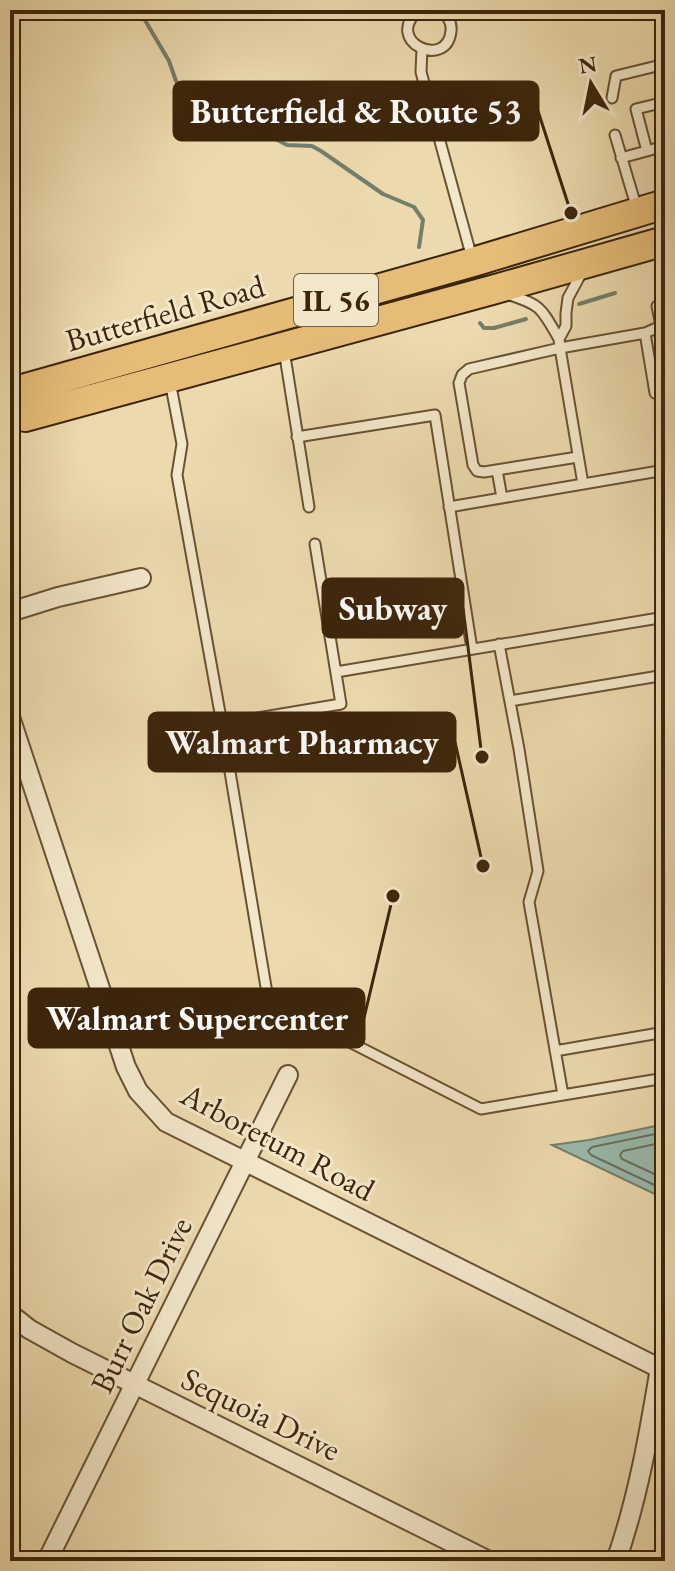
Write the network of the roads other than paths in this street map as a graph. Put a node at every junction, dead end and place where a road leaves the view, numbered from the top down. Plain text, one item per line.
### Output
1 (419, 10) edge
2 (440, 10) edge
3 (422, 49) junction
4 (665, 64) edge
5 (612, 98) dead end
6 (665, 102) edge
7 (615, 135) dead end
8 (665, 146) edge
9 (647, 151) junction
10 (621, 158) junction
11 (652, 208) edge
12 (665, 241) edge
13 (473, 262) junction
14 (588, 262) junction
15 (492, 290) junction
16 (665, 305) edge
17 (663, 326) edge
18 (645, 333) junction
19 (559, 344) junction
20 (284, 346) junction
21 (665, 366) edge
22 (651, 369) junction
23 (169, 376) junction
24 (665, 392) edge
25 (10, 400) edge
26 (10, 411) edge
27 (297, 437) junction
28 (578, 457) junction
29 (497, 470) junction
30 (665, 470) edge
31 (583, 484) junction
32 (502, 498) junction
33 (309, 507) dead end
34 (449, 507) junction
35 (315, 544) dead end
36 (141, 578) dead end
37 (10, 612) edge
38 (665, 617) edge
39 (499, 644) junction
40 (472, 649) junction
41 (336, 672) junction
42 (665, 675) edge
43 (510, 701) junction
44 (10, 717) edge
45 (222, 724) junction
46 (665, 1032) edge
47 (555, 1051) junction
48 (288, 1075) dead end
49 (665, 1078) edge
50 (563, 1095) junction
51 (246, 1162) junction
52 (10, 1314) edge
53 (662, 1370) edge
54 (135, 1385) junction
55 (47, 1561) edge
56 (489, 1561) edge
57 (616, 1561) edge

1 - 3 lane
2 - 3 lane
3 - 13 lane
4 - 5 lane
6 - 9 lane
7 - 10 lane
8 - 9 lane
9 - 10 lane
10 - 11 lane
11 - 13 main road, Butterfield Road / IL 56
12 - 14 main road, Butterfield Road / IL 56
13 - 25 main road, Butterfield Road / IL 56
14 - 15 main road, Butterfield Road / IL 56
14 - 19 lane
15 - 19 lane
15 - 20 main road, Butterfield Road / IL 56
16 - 17 lane
17 - 18 lane
18 - 19 lane
18 - 22 lane
19 - 28 lane
19 - 29 lane
20 - 23 main road, Butterfield Road / IL 56
20 - 27 lane
21 - 22 lane
22 - 24 lane
23 - 26 main road, Butterfield Road / IL 56
23 - 45 lane
27 - 33 lane
27 - 34 lane
28 - 29 lane
28 - 31 lane
29 - 32 lane
30 - 31 lane
31 - 32 lane
32 - 34 lane
34 - 40 lane
35 - 41 lane
36 - 37 street
38 - 39 lane
39 - 40 lane
39 - 43 lane
40 - 41 lane
41 - 45 lane
42 - 43 lane
43 - 47 lane
44 - 51 street, Arboretum Road
45 - 50 lane
46 - 47 lane
47 - 50 lane
48 - 51 street, Burr Oak Drive
49 - 50 lane
51 - 53 street, Arboretum Road
51 - 54 street, Burr Oak Drive
52 - 54 street, Sequoia Drive
53 - 57 street
54 - 55 street, Burr Oak Drive
54 - 56 street, Sequoia Drive

